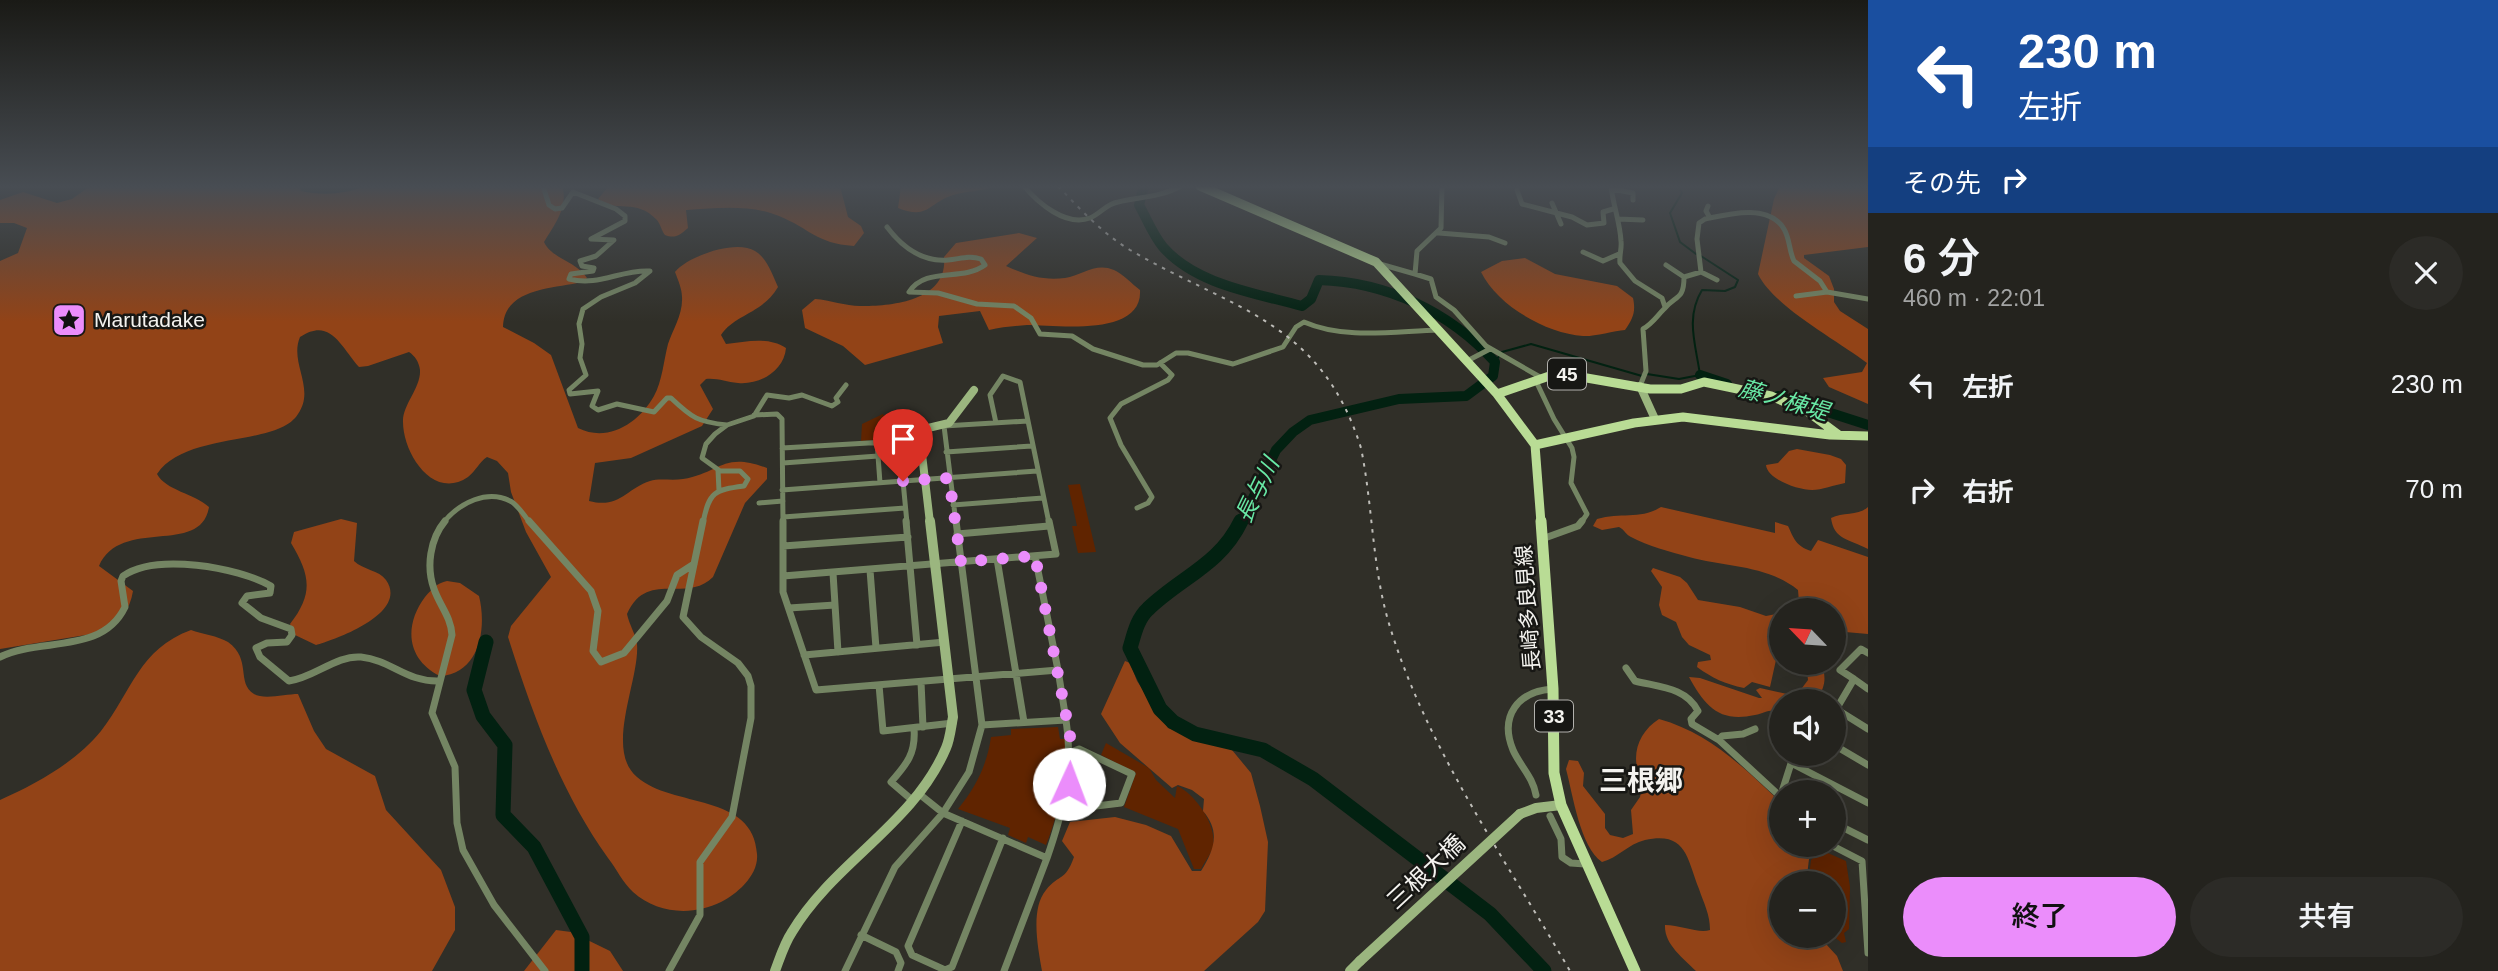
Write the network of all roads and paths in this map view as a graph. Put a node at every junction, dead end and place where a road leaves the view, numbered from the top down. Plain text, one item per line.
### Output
1 (607, 231) edge
2 (891, 231) edge
3 (1305, 231) edge
4 (1620, 231) edge
5 (1698, 231) edge
6 (1785, 231) edge
7 (1439, 233) joint
8 (1504, 243) dead end
9 (1583, 252) dead end
10 (1619, 254) junction
11 (1376, 262) junction
12 (1665, 265) dead end
13 (1701, 272) junction
14 (1415, 274) junction
15 (1684, 277) junction
16 (1717, 280) dead end
17 (1827, 292) junction
18 (1796, 296) dead end
19 (1868, 299) edge
20 (1665, 307) junction
21 (1439, 330) junction
22 (1490, 349) junction
23 (1467, 361) junction
24 (1160, 363) junction
25 (1538, 378) junction
26 (846, 385) dead end
27 (1640, 386) junction
28 (974, 390) joint
29 (1495, 392) junction
30 (990, 395) junction
31 (754, 415) junction
32 (1655, 419) junction
33 (1028, 421) junction
34 (996, 423) junction
35 (727, 425) junction
36 (944, 426) junction
37 (1839, 435) junction
38 (1868, 436) edge
39 (1567, 439) junction
40 (920, 440) junction
41 (877, 442) junction
42 (1535, 444) junction
43 (1032, 446) junction
44 (782, 449) junction
45 (946, 452) junction
46 (878, 456) junction
47 (783, 463) junction
48 (718, 470) junction
49 (1037, 471) junction
50 (949, 478) junction
51 (926, 479) junction
52 (903, 481) junction
53 (880, 483) junction
54 (782, 490) junction
55 (719, 491) junction
56 (1043, 498) junction
57 (783, 501) junction
58 (759, 503) dead end
59 (953, 505) junction
60 (905, 508) junction
61 (1137, 508) dead end
62 (783, 517) junction
63 (1049, 526) junction
64 (957, 534) junction
65 (908, 537) junction
66 (1542, 539) junction
67 (783, 546) junction
68 (1035, 556) junction
69 (997, 559) junction
70 (961, 562) junction
71 (694, 564) junction
72 (936, 564) junction
73 (911, 566) junction
74 (870, 570) junction
75 (833, 573) junction
76 (783, 576) junction
77 (835, 605) junction
78 (789, 608) junction
79 (945, 642) junction
80 (917, 645) junction
81 (876, 648) junction
82 (838, 652) junction
83 (1868, 653) edge
84 (804, 655) junction
85 (0, 657) edge
86 (1626, 668) dead end
87 (1058, 670) junction
88 (1015, 673) junction
89 (976, 676) junction
90 (1854, 679) junction
91 (949, 680) junction
92 (439, 681) junction
93 (921, 682) junction
94 (879, 685) junction
95 (1553, 689) junction
96 (1868, 689) edge
97 (1846, 692) edge
98 (1846, 717) edge
99 (1066, 720) junction
100 (1024, 722) junction
101 (953, 723) junction
102 (982, 724) junction
103 (923, 727) junction
104 (914, 728) junction
105 (1755, 729) dead end
106 (1868, 729) edge
107 (1718, 740) junction
108 (1071, 752) junction
109 (1846, 752) edge
110 (1868, 765) edge
111 (1797, 766) edge
112 (1769, 787) edge
113 (1535, 795) dead end
114 (915, 797) junction
115 (1868, 803) edge
116 (1561, 805) junction
117 (1063, 810) junction
118 (943, 813) junction
119 (1550, 816) dead end
120 (962, 821) junction
121 (1846, 829) edge
122 (1003, 838) junction
123 (1868, 840) edge
124 (1846, 853) edge
125 (1047, 858) junction
126 (1585, 864) junction
127 (861, 935) junction
128 (1868, 953) edge
129 (1631, 970) edge
130 (545, 971) edge
131 (669, 971) edge
132 (775, 971) edge
133 (845, 971) edge
134 (898, 971) edge
135 (1004, 971) edge
136 (1350, 971) edge

1 - 35 street
2 - 24 street
3 - 11 main road
4 - 10 street
5 - 13 street
6 - 17 street
7 - 8 street
7 - 14 street
9 - 10 street
10 - 20 street
11 - 14 street
11 - 21 main road
12 - 15 street
13 - 15 street
13 - 16 street
14 - 22 street
15 - 20 street
17 - 18 street
17 - 19 street
20 - 27 street
21 - 23 main road
21 - 24 street
22 - 23 street
22 - 25 street
23 - 29 main road
24 - 61 street
25 - 27 main road, 45
25 - 29 main road, 45
25 - 39 street
26 - 31 street
27 - 32 street
27 - 37 main road, 45
28 - 30 street
28 - 36 street
29 - 42 main road
30 - 33 street
30 - 34 street
31 - 35 street
31 - 44 street
32 - 37 main road
32 - 39 main road
33 - 34 street
33 - 43 street
34 - 36 street
35 - 48 street
36 - 40 street
36 - 45 street
37 - 38 main road
39 - 42 main road
39 - 66 street
40 - 41 street
40 - 51 street
41 - 44 street
41 - 46 street
42 - 66 main road, 長崎多良見線 / 33
43 - 45 street
43 - 49 street
44 - 47 street
45 - 50 street
46 - 47 street
46 - 53 street
47 - 54 street
48 - 55 street
48 - 55 street
49 - 50 street
49 - 56 street
50 - 51 street
50 - 59 street
51 - 52 street
51 - 72 street
52 - 53 street
52 - 60 street
53 - 54 street
54 - 57 street
55 - 71 street
56 - 59 street
56 - 63 street
57 - 58 street
57 - 62 street
59 - 64 street
60 - 62 street
60 - 65 street
62 - 67 street
63 - 64 street
63 - 68 street
64 - 70 street
65 - 67 street
65 - 73 street
66 - 95 main road, 長崎多良見線 / 33
67 - 76 street
68 - 69 street
68 - 87 street
69 - 70 street
69 - 88 street
70 - 72 street
70 - 89 street
71 - 92 street
71 - 131 street
72 - 73 street
72 - 79 street
73 - 74 street
73 - 80 street
74 - 75 street
74 - 81 street
75 - 76 street
75 - 77 street
76 - 78 street
77 - 78 street
77 - 82 street
78 - 84 street
79 - 80 street
79 - 91 street
80 - 81 street
81 - 82 street
82 - 84 street
83 - 90 street
84 - 94 street
85 - 92 street
86 - 107 street
87 - 88 street
87 - 99 street
88 - 89 street
88 - 100 street
89 - 91 street
89 - 102 street
90 - 96 street
90 - 97 street
91 - 93 street
91 - 101 street
92 - 130 street
93 - 94 street
93 - 103 street
94 - 104 street
95 - 113 street
95 - 116 main road, 長崎多良見線 / 33
98 - 106 street
99 - 100 street
99 - 108 street
100 - 102 street
101 - 103 street
101 - 114 street
102 - 118 street
103 - 104 street
104 - 114 street
105 - 107 street
107 - 112 street
108 - 117 street
108 - 117 street
109 - 110 street
111 - 115 street
114 - 118 street
114 - 132 street
116 - 126 main road, 長崎多良見線 / 33
116 - 136 street, 三根大橋, bridge
117 - 125 street
118 - 120 street
118 - 127 street
119 - 126 street
120 - 122 street
120 - 122 street
121 - 123 street
122 - 125 street
124 - 128 street
125 - 135 street
126 - 129 main road, 長崎多良見線 / 33
127 - 133 street
127 - 134 street

